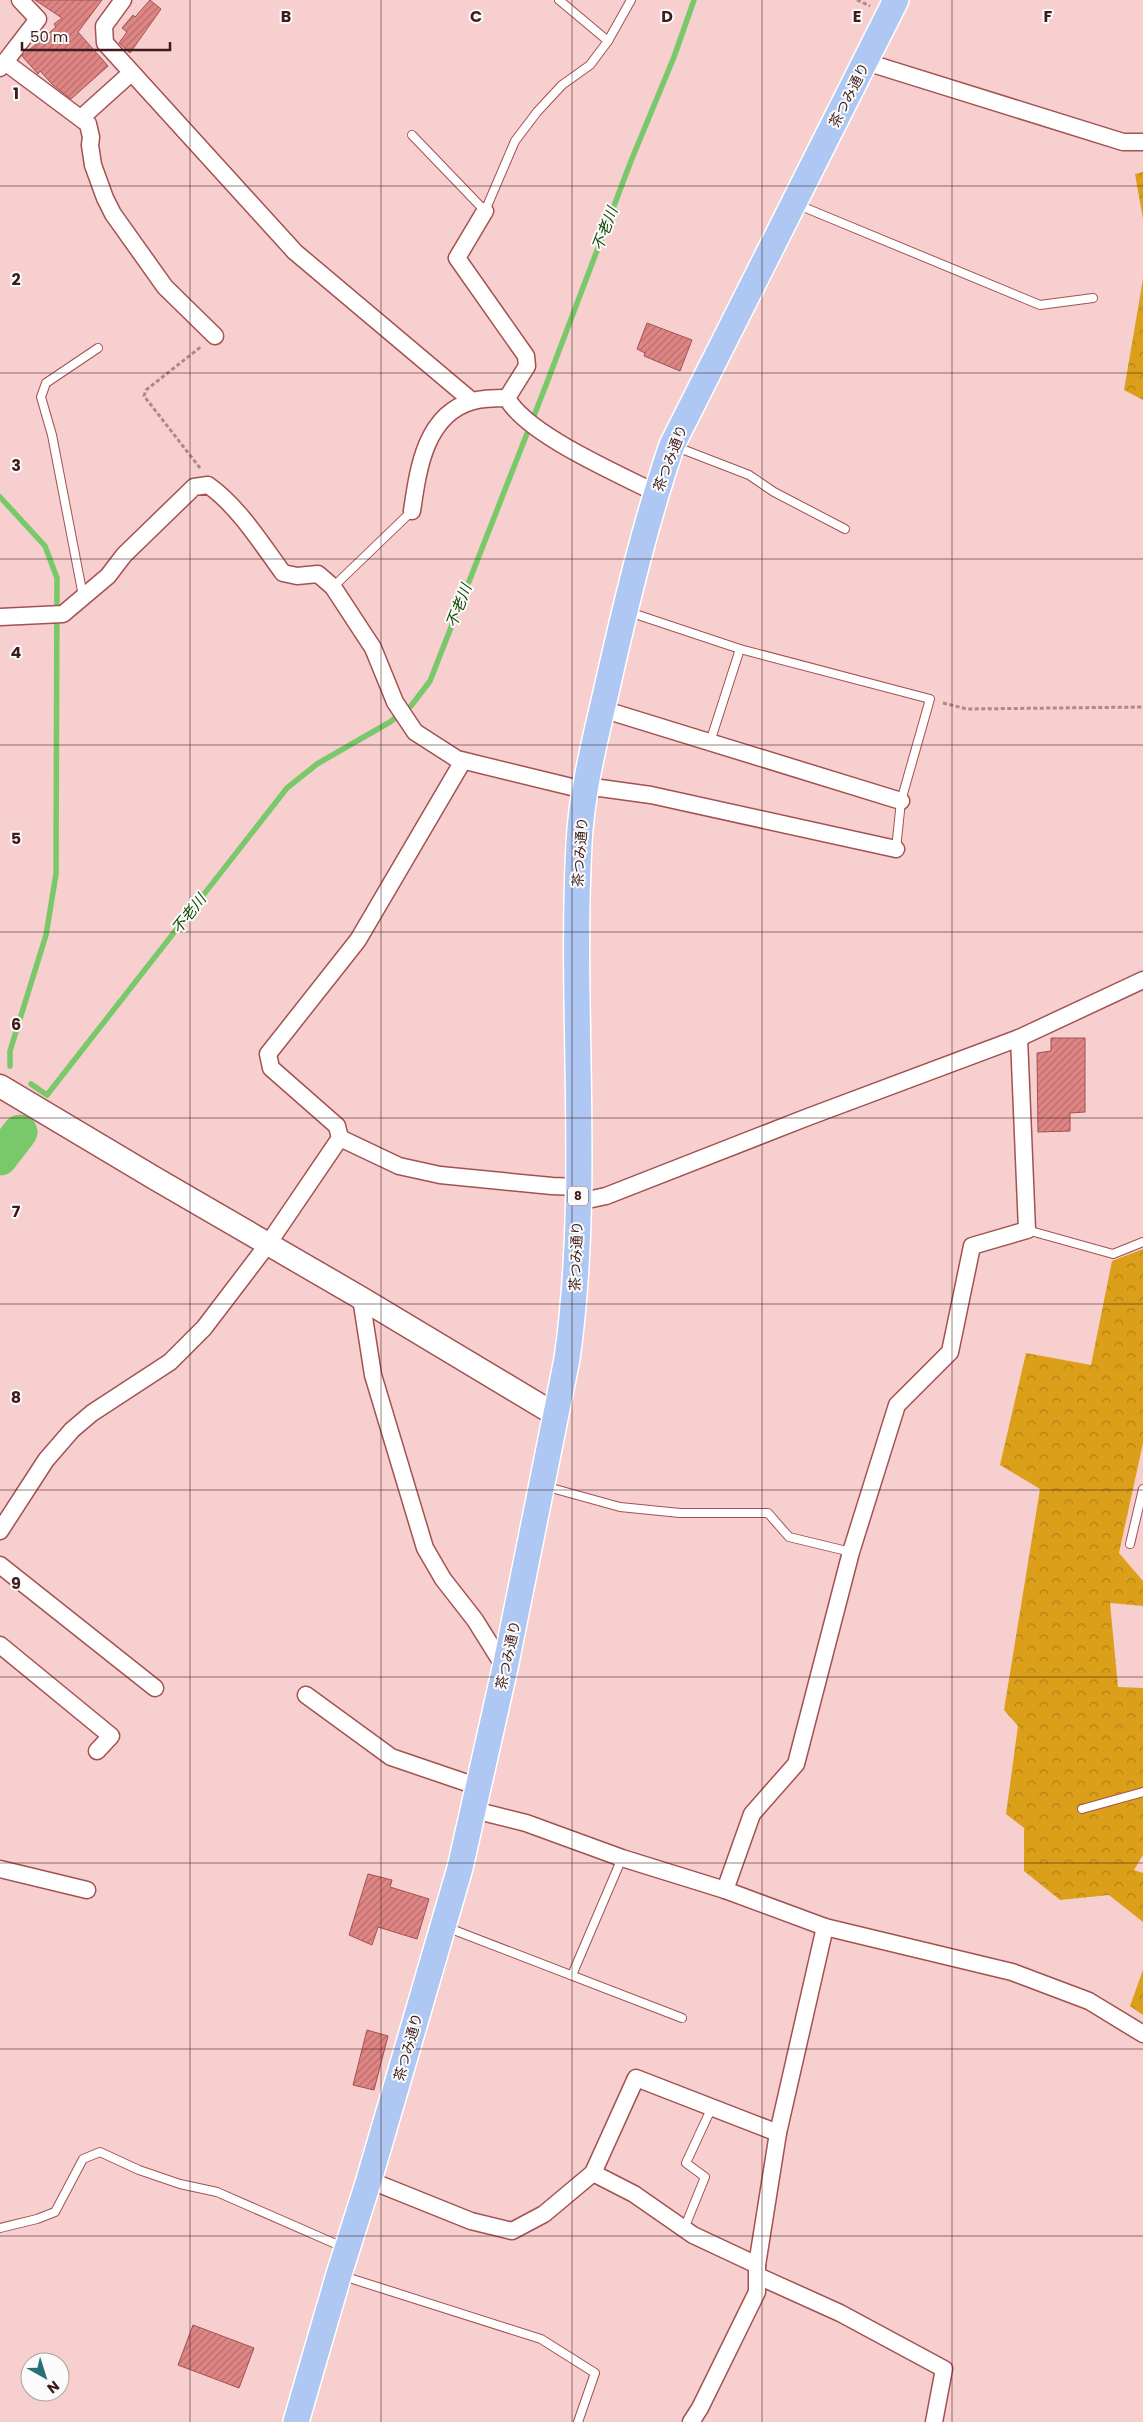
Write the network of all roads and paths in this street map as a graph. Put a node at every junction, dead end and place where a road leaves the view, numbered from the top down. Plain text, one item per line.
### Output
1 (20, 0) edge
2 (123, 0) edge
3 (559, 0) edge
4 (631, 0) edge
5 (896, 0) edge
6 (608, 40) junction
7 (866, 62) junction
8 (2, 65) edge
9 (131, 73) junction
10 (81, 118) junction
11 (412, 135) dead end
12 (1143, 142) edge
13 (794, 204) junction
14 (485, 212) junction
15 (1093, 298) dead end
16 (215, 336) joint
17 (98, 348) dead end
18 (507, 398) junction
19 (472, 401) junction
20 (672, 445) junction
21 (202, 486) junction
22 (656, 493) junction
23 (412, 512) joint
24 (845, 529) dead end
25 (333, 588) junction
26 (84, 598) junction
27 (625, 611) junction
28 (0, 617) edge
29 (740, 649) junction
30 (930, 699) junction
31 (1143, 707) edge
32 (602, 709) junction
33 (710, 742) junction
34 (463, 761) junction
35 (584, 790) junction
36 (900, 801) junction
37 (896, 849) joint
38 (1142, 982) edge
39 (1019, 1038) junction
40 (0, 1086) edge
41 (340, 1138) junction
42 (578, 1194) junction
43 (1027, 1230) junction
44 (1143, 1242) edge
45 (268, 1244) junction
46 (361, 1298) junction
47 (556, 1415) junction
48 (543, 1485) junction
49 (1143, 1490) edge
50 (0, 1531) edge
51 (1130, 1544) dead end
52 (851, 1552) junction
53 (0, 1564) edge
54 (0, 1644) edge
55 (505, 1668) junction
56 (155, 1688) dead end
57 (306, 1695) dead end
58 (96, 1751) dead end
59 (1143, 1792) edge
60 (477, 1798) junction
61 (1082, 1809) dead end
62 (622, 1858) junction
63 (0, 1869) edge
64 (88, 1890) dead end
65 (725, 1890) junction
66 (443, 1926) junction
67 (825, 1926) junction
68 (572, 1975) junction
69 (682, 2018) dead end
70 (1143, 2034) edge
71 (712, 2107) junction
72 (778, 2133) junction
73 (593, 2174) junction
74 (370, 2180) junction
75 (0, 2228) edge
76 (684, 2229) junction
77 (347, 2249) junction
78 (757, 2271) junction
79 (338, 2274) junction
80 (296, 2422) edge
81 (578, 2422) edge
82 (691, 2422) edge
83 (934, 2422) edge

1 - 8 street
2 - 9 street
3 - 6 lane
4 - 6 lane
5 - 7 main road, 茶つみ通り / 8
6 - 14 lane
7 - 12 street
7 - 13 main road, 茶つみ通り / 8
8 - 10 street
9 - 10 street
9 - 19 street
10 - 16 street
11 - 14 lane
13 - 15 lane
13 - 20 main road, 茶つみ通り / 8
14 - 18 street
16 - 21 path
17 - 26 lane
18 - 19 street
18 - 22 street
19 - 23 street
20 - 22 main road, 茶つみ通り / 8
20 - 24 lane
21 - 25 street
21 - 26 street
22 - 27 main road, 茶つみ通り / 8
23 - 25 lane
25 - 34 street
26 - 28 street
27 - 29 lane
27 - 32 main road, 茶つみ通り / 8
29 - 30 lane
29 - 33 lane
30 - 31 path
30 - 36 lane
32 - 33 street
32 - 35 main road, 茶つみ通り / 8
33 - 36 street
34 - 35 street
34 - 41 street
35 - 37 street
35 - 42 main road, 茶つみ通り / 8
36 - 37 lane
38 - 39 street
39 - 42 street
39 - 43 street
40 - 45 street
41 - 42 street
41 - 45 street
42 - 47 main road, 茶つみ通り / 8
43 - 44 lane
43 - 52 street
45 - 46 street
45 - 50 street
46 - 47 street
46 - 55 street
47 - 48 main road, 茶つみ通り / 8
48 - 52 lane
48 - 55 main road, 茶つみ通り / 8
49 - 51 lane
52 - 65 street
53 - 56 street
54 - 58 street
55 - 60 main road, 茶つみ通り / 8
57 - 60 street
59 - 61 lane
60 - 62 street
60 - 66 main road, 茶つみ通り / 8
62 - 65 street
62 - 68 lane
63 - 64 street
65 - 67 street
66 - 68 lane
66 - 74 main road, 茶つみ通り / 8
67 - 70 street
67 - 72 street
68 - 69 lane
71 - 72 street
71 - 73 street
71 - 76 lane
72 - 78 street
73 - 74 street
73 - 76 street
74 - 77 main road, 茶つみ通り / 8
75 - 77 lane
76 - 78 street
77 - 79 main road, 茶つみ通り / 8
78 - 82 street
78 - 83 street
79 - 80 main road, 茶つみ通り / 8
79 - 81 lane

